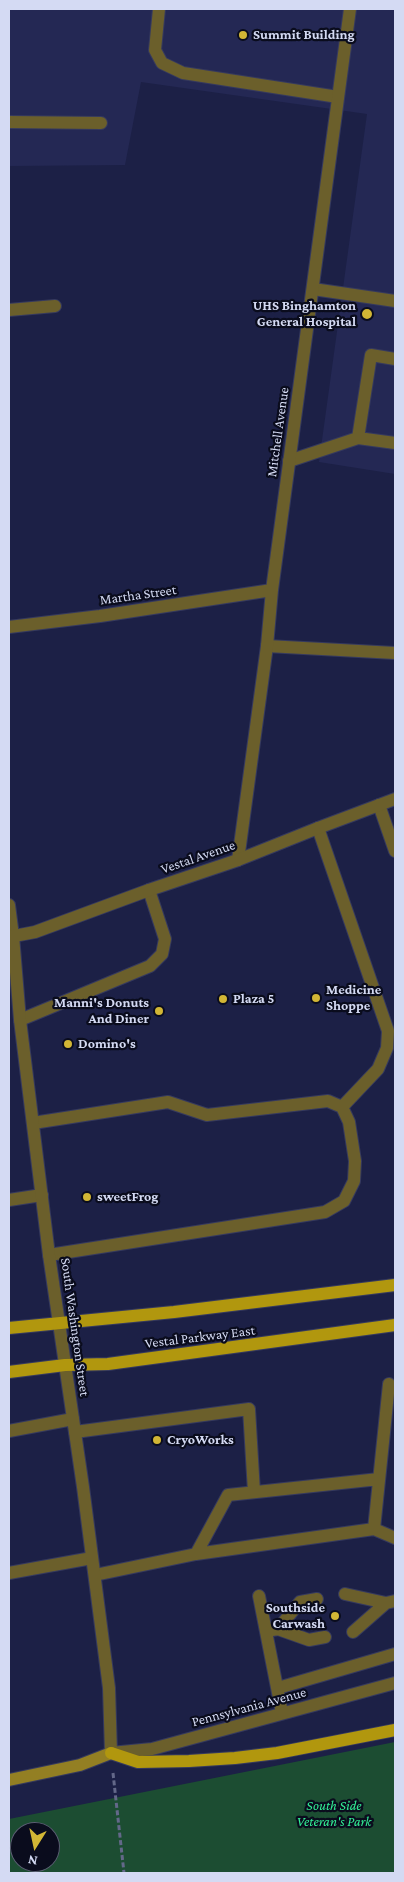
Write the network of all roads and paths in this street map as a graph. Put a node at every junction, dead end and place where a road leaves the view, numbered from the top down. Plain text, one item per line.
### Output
1 (159, 9) edge
2 (350, 9) edge
3 (338, 97) junction
4 (9, 122) edge
5 (101, 123) dead end
6 (313, 289) junction
7 (395, 301) edge
8 (55, 306) dead end
9 (9, 310) edge
10 (395, 359) edge
11 (358, 438) junction
12 (395, 443) edge
13 (289, 461) junction
14 (272, 590) junction
15 (9, 627) edge
16 (267, 646) junction
17 (395, 653) edge
18 (395, 799) edge
19 (379, 806) junction
20 (318, 828) junction
21 (395, 851) edge
22 (238, 860) junction
23 (149, 890) junction
24 (9, 906) edge
25 (11, 937) edge
26 (20, 1020) junction
27 (342, 1106) junction
28 (33, 1123) junction
29 (42, 1196) junction
30 (9, 1200) edge
31 (49, 1255) junction
32 (395, 1280) edge
33 (395, 1285) edge
34 (377, 1287) junction
35 (58, 1322) junction
36 (395, 1325) edge
37 (9, 1328) edge
38 (65, 1365) junction
39 (9, 1372) edge
40 (389, 1384) dead end
41 (74, 1425) junction
42 (9, 1431) edge
43 (379, 1478) junction
44 (254, 1492) junction
45 (374, 1529) junction
46 (395, 1538) edge
47 (196, 1554) junction
48 (92, 1558) junction
49 (9, 1573) edge
50 (95, 1575) junction
51 (346, 1594) dead end
52 (260, 1596) dead end
53 (317, 1599) dead end
54 (391, 1602) edge
55 (272, 1630) junction
56 (353, 1632) dead end
57 (325, 1637) dead end
58 (395, 1654) edge
59 (395, 1683) edge
60 (278, 1688) junction
61 (282, 1713) junction
62 (395, 1730) edge
63 (110, 1753) junction
64 (9, 1780) edge
65 (124, 1873) edge

1 - 3 street
2 - 3 street, Mitchell Avenue
3 - 6 street, Mitchell Avenue
4 - 5 street
6 - 7 street
6 - 13 street, Mitchell Avenue
8 - 9 street
10 - 11 street
11 - 12 street
11 - 13 street
13 - 14 street, Mitchell Avenue
14 - 15 street, Martha Street
14 - 16 street, Mitchell Avenue
16 - 17 street
16 - 22 street, Mitchell Avenue
18 - 19 street, Vestal Avenue
19 - 20 street, Vestal Avenue
19 - 21 street
20 - 22 street, Vestal Avenue
20 - 27 street
22 - 23 street, Vestal Avenue
23 - 25 street, Vestal Avenue
23 - 26 street
24 - 25 street, South Washington Street
25 - 26 street, South Washington Street
26 - 28 street, South Washington Street
27 - 28 street
27 - 31 street
28 - 29 street, South Washington Street
29 - 30 street
29 - 31 street, South Washington Street
31 - 35 street, South Washington Street
32 - 34 main road
33 - 34 main road, Vestal Parkway East
34 - 35 main road, Vestal Parkway East
35 - 37 main road, Vestal Parkway East
35 - 38 street, South Washington Street
36 - 38 main road, Vestal Parkway East
38 - 39 main road, Vestal Parkway East
38 - 41 street, South Washington Street
40 - 43 street
41 - 42 street
41 - 44 street
41 - 48 street, South Washington Street
43 - 44 street
43 - 45 street
44 - 47 street
45 - 46 street
45 - 47 street
47 - 50 street
48 - 49 street
48 - 50 street, South Washington Street
50 - 63 street, South Washington Street
51 - 54 street
52 - 55 street
53 - 55 street
54 - 56 street
55 - 57 street
55 - 60 street
58 - 60 street
59 - 61 street, Pennsylvania Avenue
60 - 61 street
61 - 63 street, Pennsylvania Avenue
62 - 63 main road
63 - 64 main road
63 - 65 path

